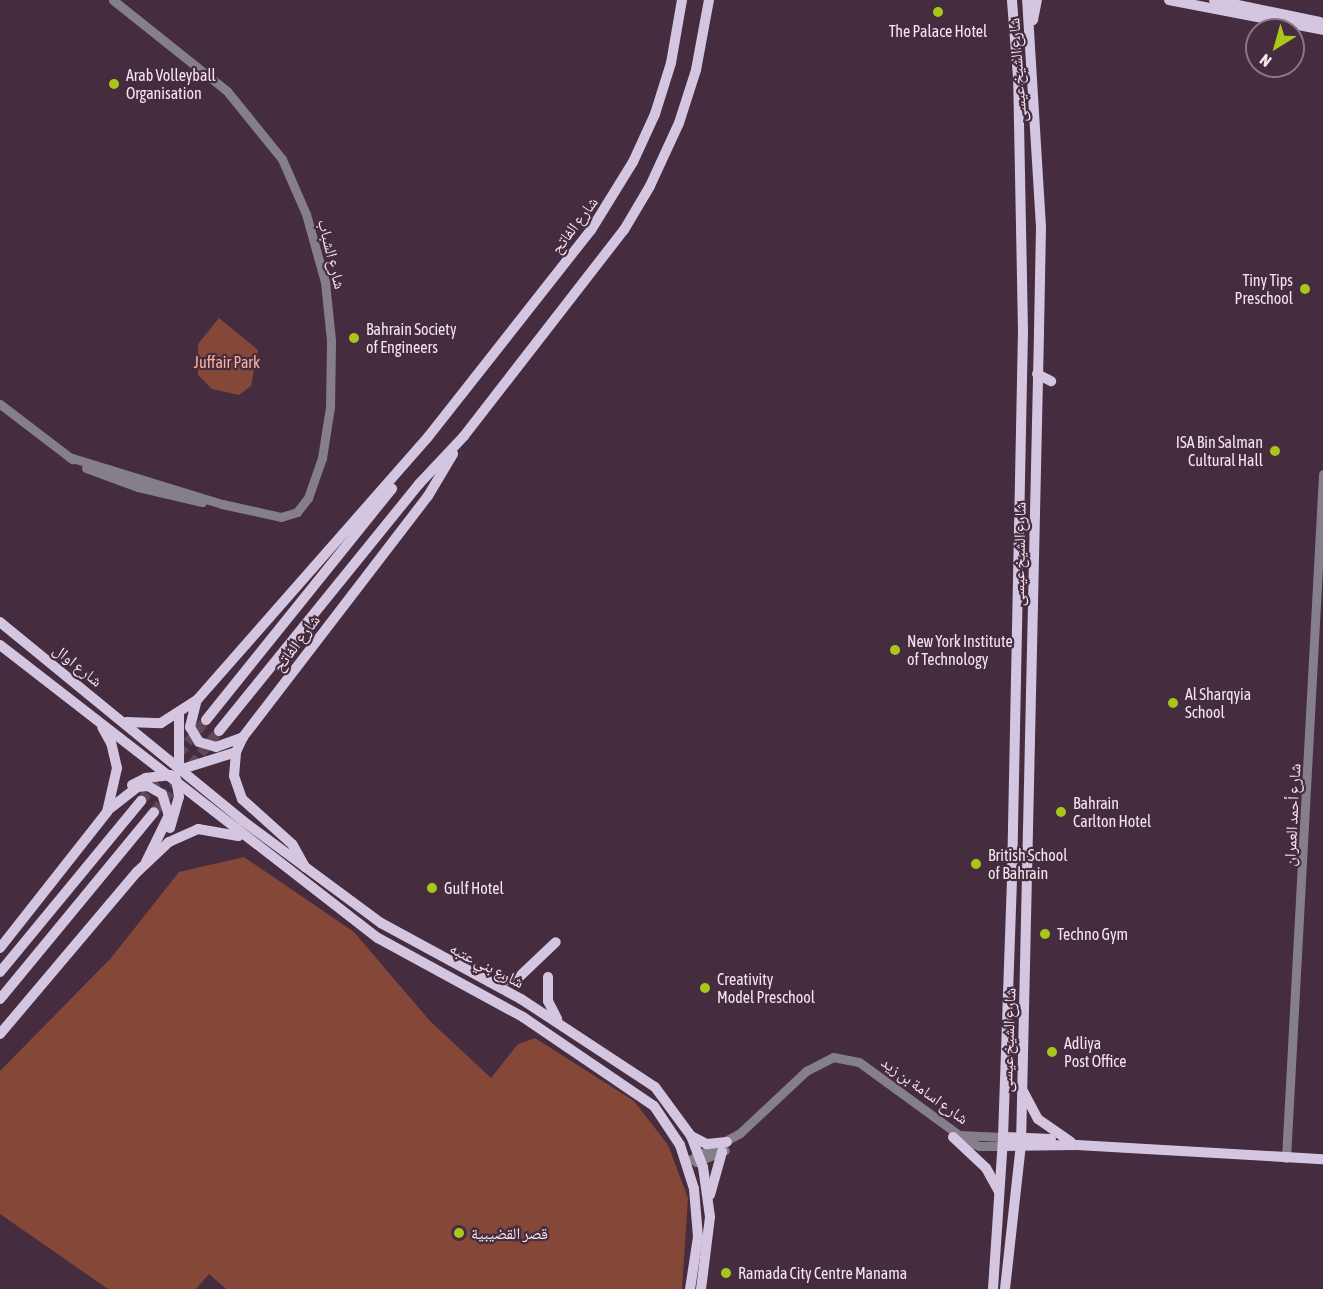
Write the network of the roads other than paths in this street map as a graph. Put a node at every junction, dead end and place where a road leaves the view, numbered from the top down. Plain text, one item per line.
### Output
1 (113, 0) edge
2 (682, 0) edge
3 (709, 0) edge
4 (1027, 0) edge
5 (1037, 0) edge
6 (1169, 0) edge
7 (1214, 0) edge
8 (1012, 4) edge
9 (1323, 23) edge
10 (1323, 30) edge
11 (1030, 35) junction
12 (1036, 374) junction
13 (1052, 381) dead end
14 (0, 404) edge
15 (464, 436) junction
16 (428, 437) junction
17 (1323, 474) edge
18 (0, 622) edge
19 (0, 645) edge
20 (197, 700) junction
21 (179, 714) junction
22 (122, 720) junction
23 (206, 720) tunnel mouth
24 (99, 721) junction
25 (219, 731) tunnel mouth
26 (243, 737) junction
27 (236, 752) junction
28 (176, 773) junction
29 (141, 801) tunnel mouth
30 (106, 812) junction
31 (154, 812) tunnel mouth
32 (250, 842) junction
33 (146, 862) junction
34 (305, 867) junction
35 (556, 942) dead end
36 (0, 948) edge
37 (0, 972) edge
38 (548, 977) dead end
39 (489, 982) junction
40 (0, 999) edge
41 (558, 1022) junction
42 (0, 1034) edge
43 (800, 1079) junction
44 (1021, 1086) junction
45 (691, 1136) junction
46 (953, 1137) junction
47 (1021, 1140) junction
48 (1003, 1141) junction
49 (1074, 1143) junction
50 (724, 1147) junction
51 (1286, 1158) junction
52 (700, 1159) junction
53 (1323, 1159) edge
54 (686, 1162) junction
55 (999, 1192) junction
56 (710, 1198) junction
57 (690, 1289) edge
58 (701, 1289) edge
59 (993, 1289) edge
60 (1005, 1289) edge

1 - 14 street, شارع الشباب
2 - 16 main road, شارع الفاتح
3 - 15 main road, شارع الفاتح
4 - 11 main road, شارع الشيخ عيسى
5 - 11 main road
6 - 10 main road
7 - 9 main road
8 - 48 main road, شارع الشيخ عيسى
11 - 12 main road, شارع الشيخ عيسى
12 - 13 main road
12 - 44 main road, شارع الشيخ عيسى
15 - 25 main road, شارع الفاتح
15 - 26 main road, شارع الفاتح
16 - 20 main road, شارع الفاتح
16 - 23 main road, شارع الفاتح
17 - 51 street, شارع أحمد العمران
18 - 22 main road, شارع اوال
19 - 24 main road, شارع اوال
20 - 21 main road, شارع الفاتح
20 - 26 main road
21 - 22 main road, شارع الفاتح
21 - 28 main road
22 - 28 main road, شارع اوال
24 - 28 main road, شارع اوال
24 - 30 main road
26 - 27 main road, شارع الفاتح
27 - 28 main road
27 - 34 main road, شارع الفاتح
28 - 30 main road
28 - 32 main road, شارع بني عتبه
28 - 33 main road
28 - 34 main road, شارع بني عتبه
29 - 37 main road
30 - 33 main road
30 - 36 main road
31 - 40 main road
32 - 33 main road
32 - 54 main road, شارع بني عتبه
33 - 42 main road
34 - 39 main road, شارع بني عتبه
35 - 39 main road
38 - 41 main road
39 - 41 main road, شارع بني عتبه
41 - 45 main road, شارع بني عتبه
43 - 46 street, شارع اسامة بن زيد
43 - 48 street, شارع اسامة بن زيد
43 - 50 street, شارع اسامة بن زيد
44 - 47 main road, شارع الشيخ عيسى
44 - 49 main road
45 - 50 main road
45 - 52 main road, شارع بني عتبه
46 - 48 street, شارع اسامة بن زيد
46 - 55 main road
47 - 48 main road, شارع اسامة بن زيد
47 - 49 main road, شارع اسامة بن زيد
47 - 60 main road, شارع الشيخ عيسى
48 - 55 main road, شارع الشيخ عيسى
49 - 51 main road, شارع اسامة بن زيد
50 - 52 street, شارع اسامة بن زيد
50 - 56 main road
51 - 53 main road, شارع اسامة بن زيد
52 - 54 street, شارع اسامة بن زيد
52 - 56 main road, شارع بني عتبه
54 - 57 main road, شارع بني عتبه
55 - 59 main road, شارع الشيخ عيسى
56 - 58 main road, شارع بني عتبه

